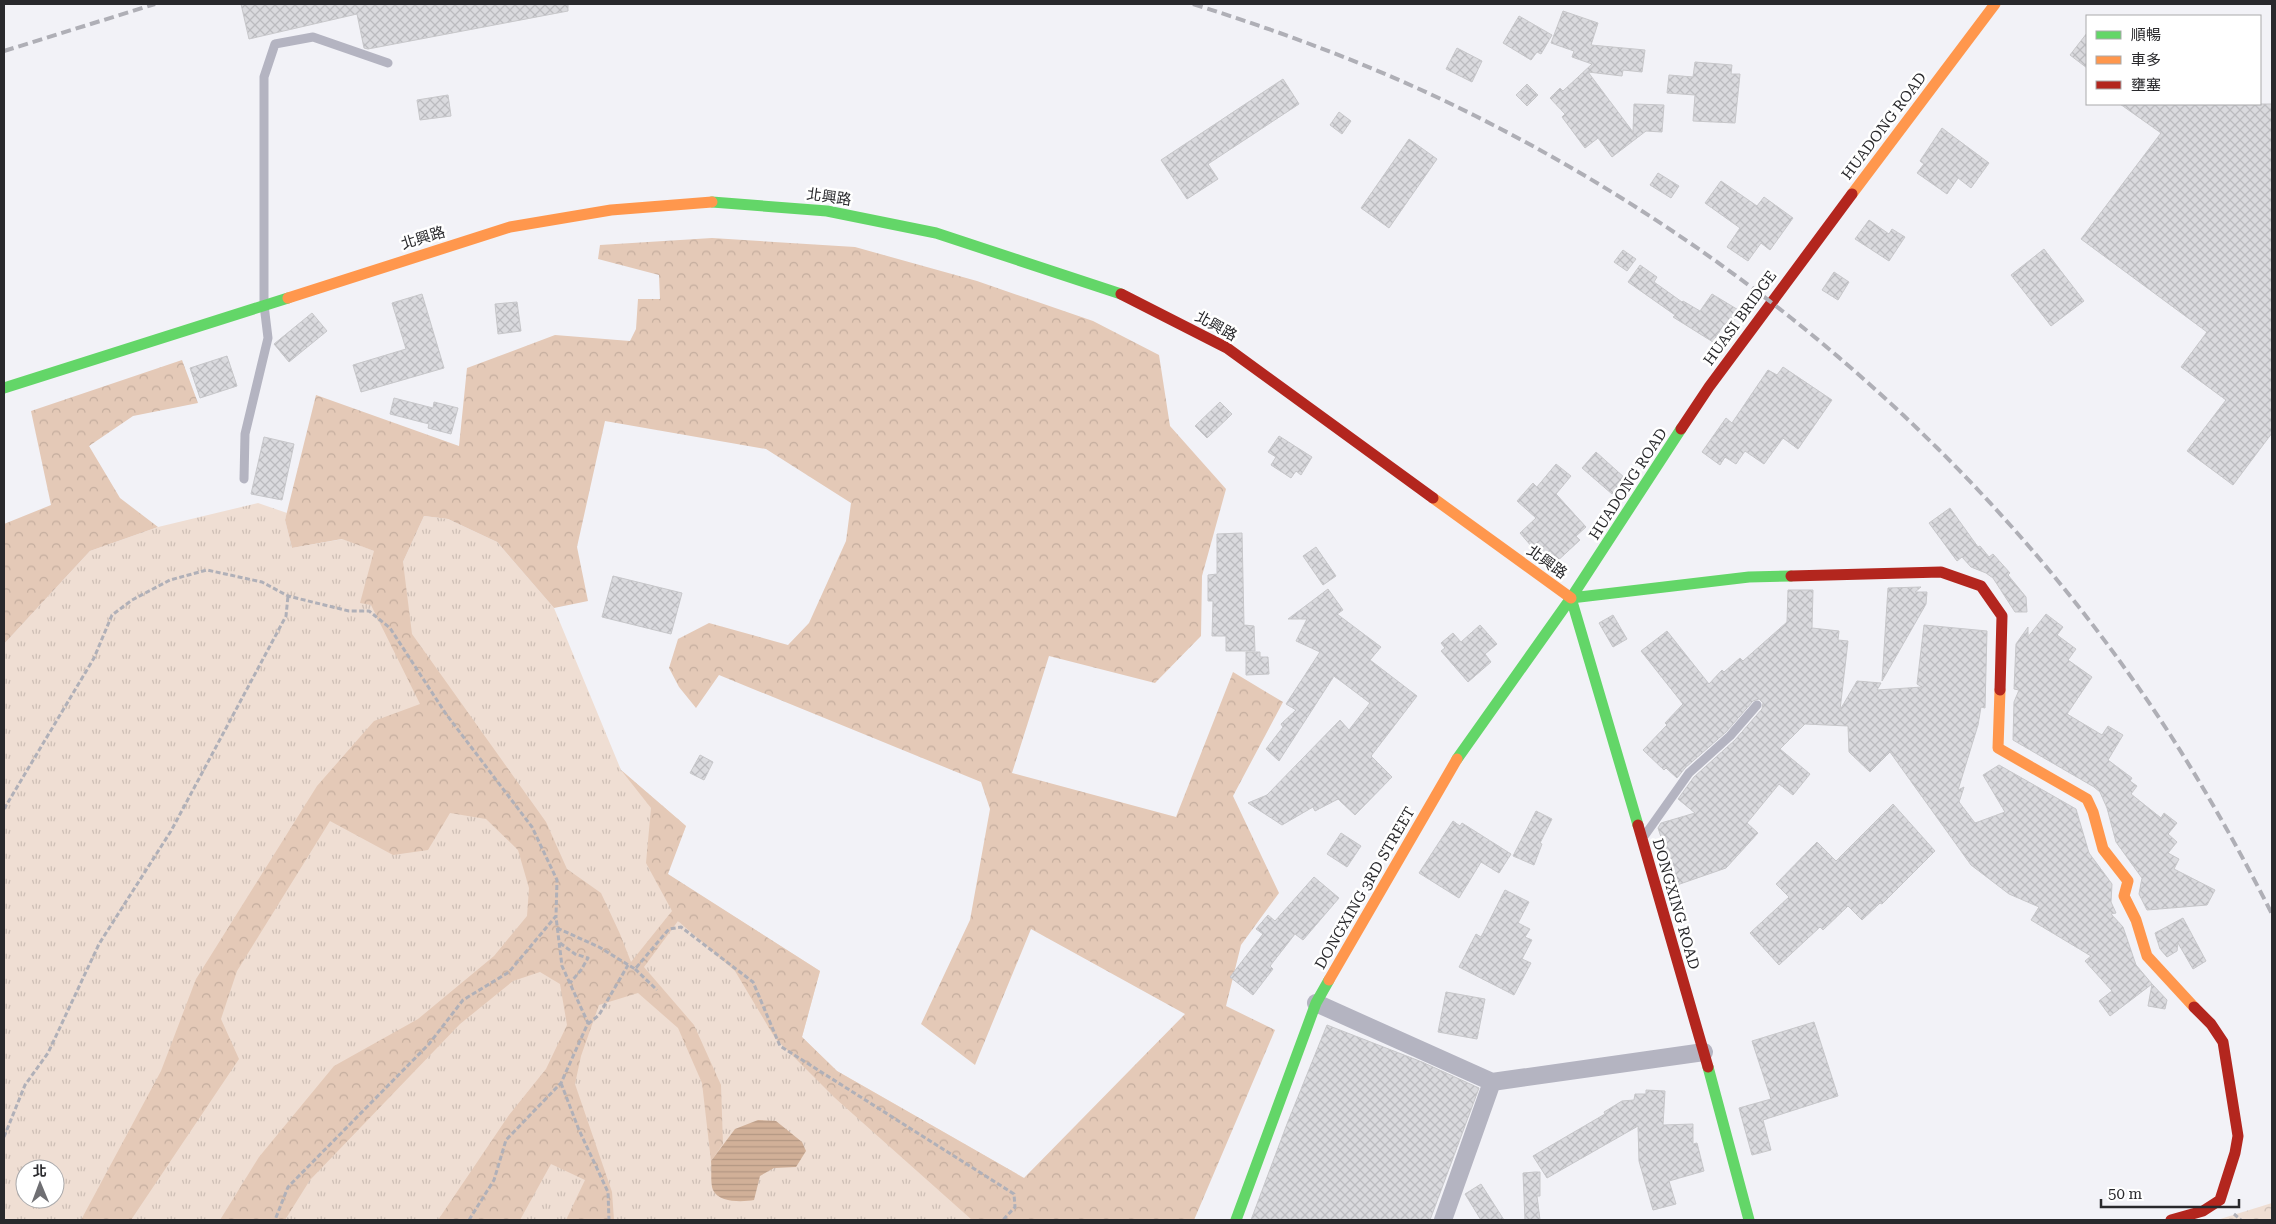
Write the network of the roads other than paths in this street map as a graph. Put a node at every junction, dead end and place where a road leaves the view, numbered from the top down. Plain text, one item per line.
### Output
1 (1996, 4) edge
2 (388, 63) dead end
3 (1796, 267) joint
4 (264, 305) junction
5 (1709, 387) joint
6 (4, 388) edge
7 (244, 479) dead end
8 (1571, 598) junction
9 (1757, 705) dead end
10 (1642, 839) junction
11 (1316, 1003) junction
12 (1704, 1052) junction
13 (1492, 1082) junction
14 (1236, 1220) edge
15 (1443, 1220) edge
16 (1749, 1220) edge
17 (2171, 1220) edge

1 - 3 street, HUADONG ROAD
2 - 4 lane
3 - 5 street, HUASI BRIDGE
4 - 6 street, 北興路
4 - 7 lane
4 - 8 street, 北興路
5 - 8 street, HUADONG ROAD
8 - 10 street, DONGXING ROAD
8 - 11 street, DONGXING 3RD STREET
8 - 17 street
9 - 10 lane
10 - 12 street, DONGXING ROAD
11 - 13 street
11 - 14 street, DONGXING 3RD STREET
12 - 13 street
12 - 16 street, DONGXING ROAD
13 - 15 street

